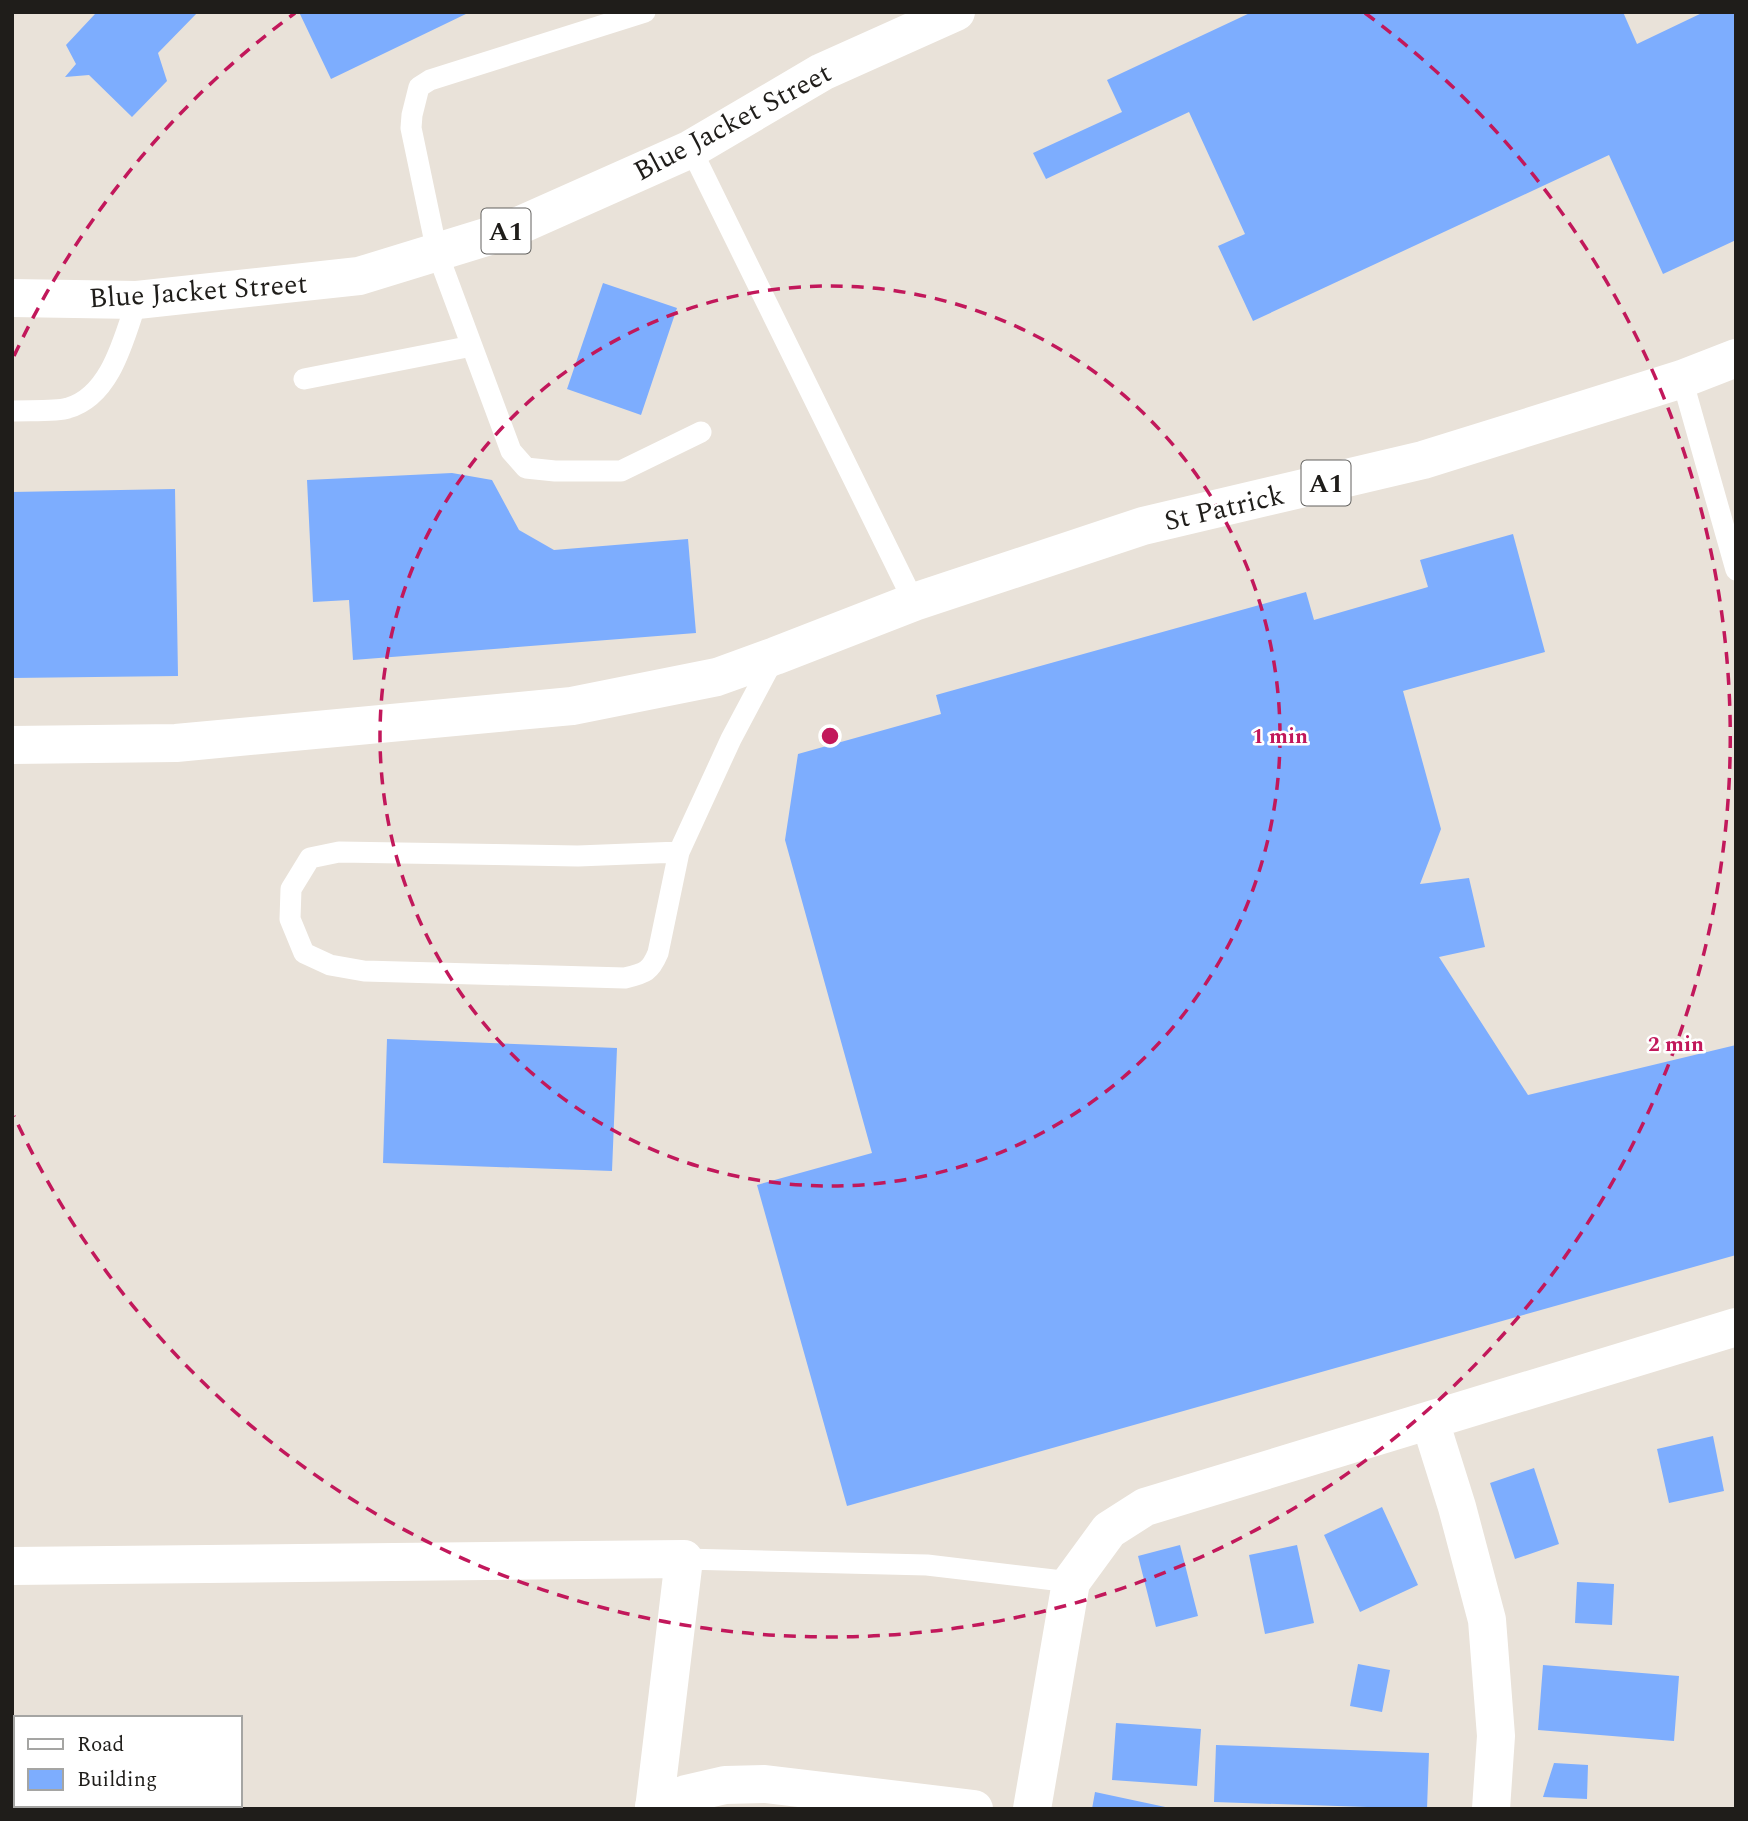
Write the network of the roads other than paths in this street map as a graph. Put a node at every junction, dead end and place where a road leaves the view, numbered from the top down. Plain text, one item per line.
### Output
1 (645, 12) edge
2 (956, 12) edge
3 (691, 149) junction
4 (437, 252) junction
5 (12, 298) edge
6 (136, 300) junction
7 (472, 346) junction
8 (1736, 358) edge
9 (304, 379) dead end
10 (1682, 379) junction
11 (12, 411) edge
12 (701, 432) dead end
13 (1736, 570) edge
14 (914, 602) junction
15 (775, 656) junction
16 (12, 745) edge
17 (679, 852) junction
18 (1736, 1327) edge
19 (1430, 1421) junction
20 (684, 1559) junction
21 (12, 1566) edge
22 (1071, 1582) junction
23 (654, 1807) edge
24 (974, 1809) edge
25 (1032, 1809) edge
26 (1491, 1809) edge

1 - 4 lane
2 - 3 main road, Blue Jacket Street / A1
3 - 4 main road, Blue Jacket Street / A1
3 - 14 lane
4 - 6 main road, Blue Jacket Street / A1
4 - 7 lane
5 - 6 main road, Blue Jacket Street / A1
6 - 11 lane
7 - 9 lane
7 - 12 lane
8 - 10 main road, St Patrick / A1
10 - 13 lane
10 - 14 main road, St Patrick / A1
14 - 15 main road, A1
15 - 16 main road, A1
15 - 17 lane
17 - 17 lane
18 - 19 main road
19 - 22 main road
19 - 26 main road
20 - 21 main road
20 - 22 lane
20 - 23 main road
22 - 25 main road
23 - 24 main road

